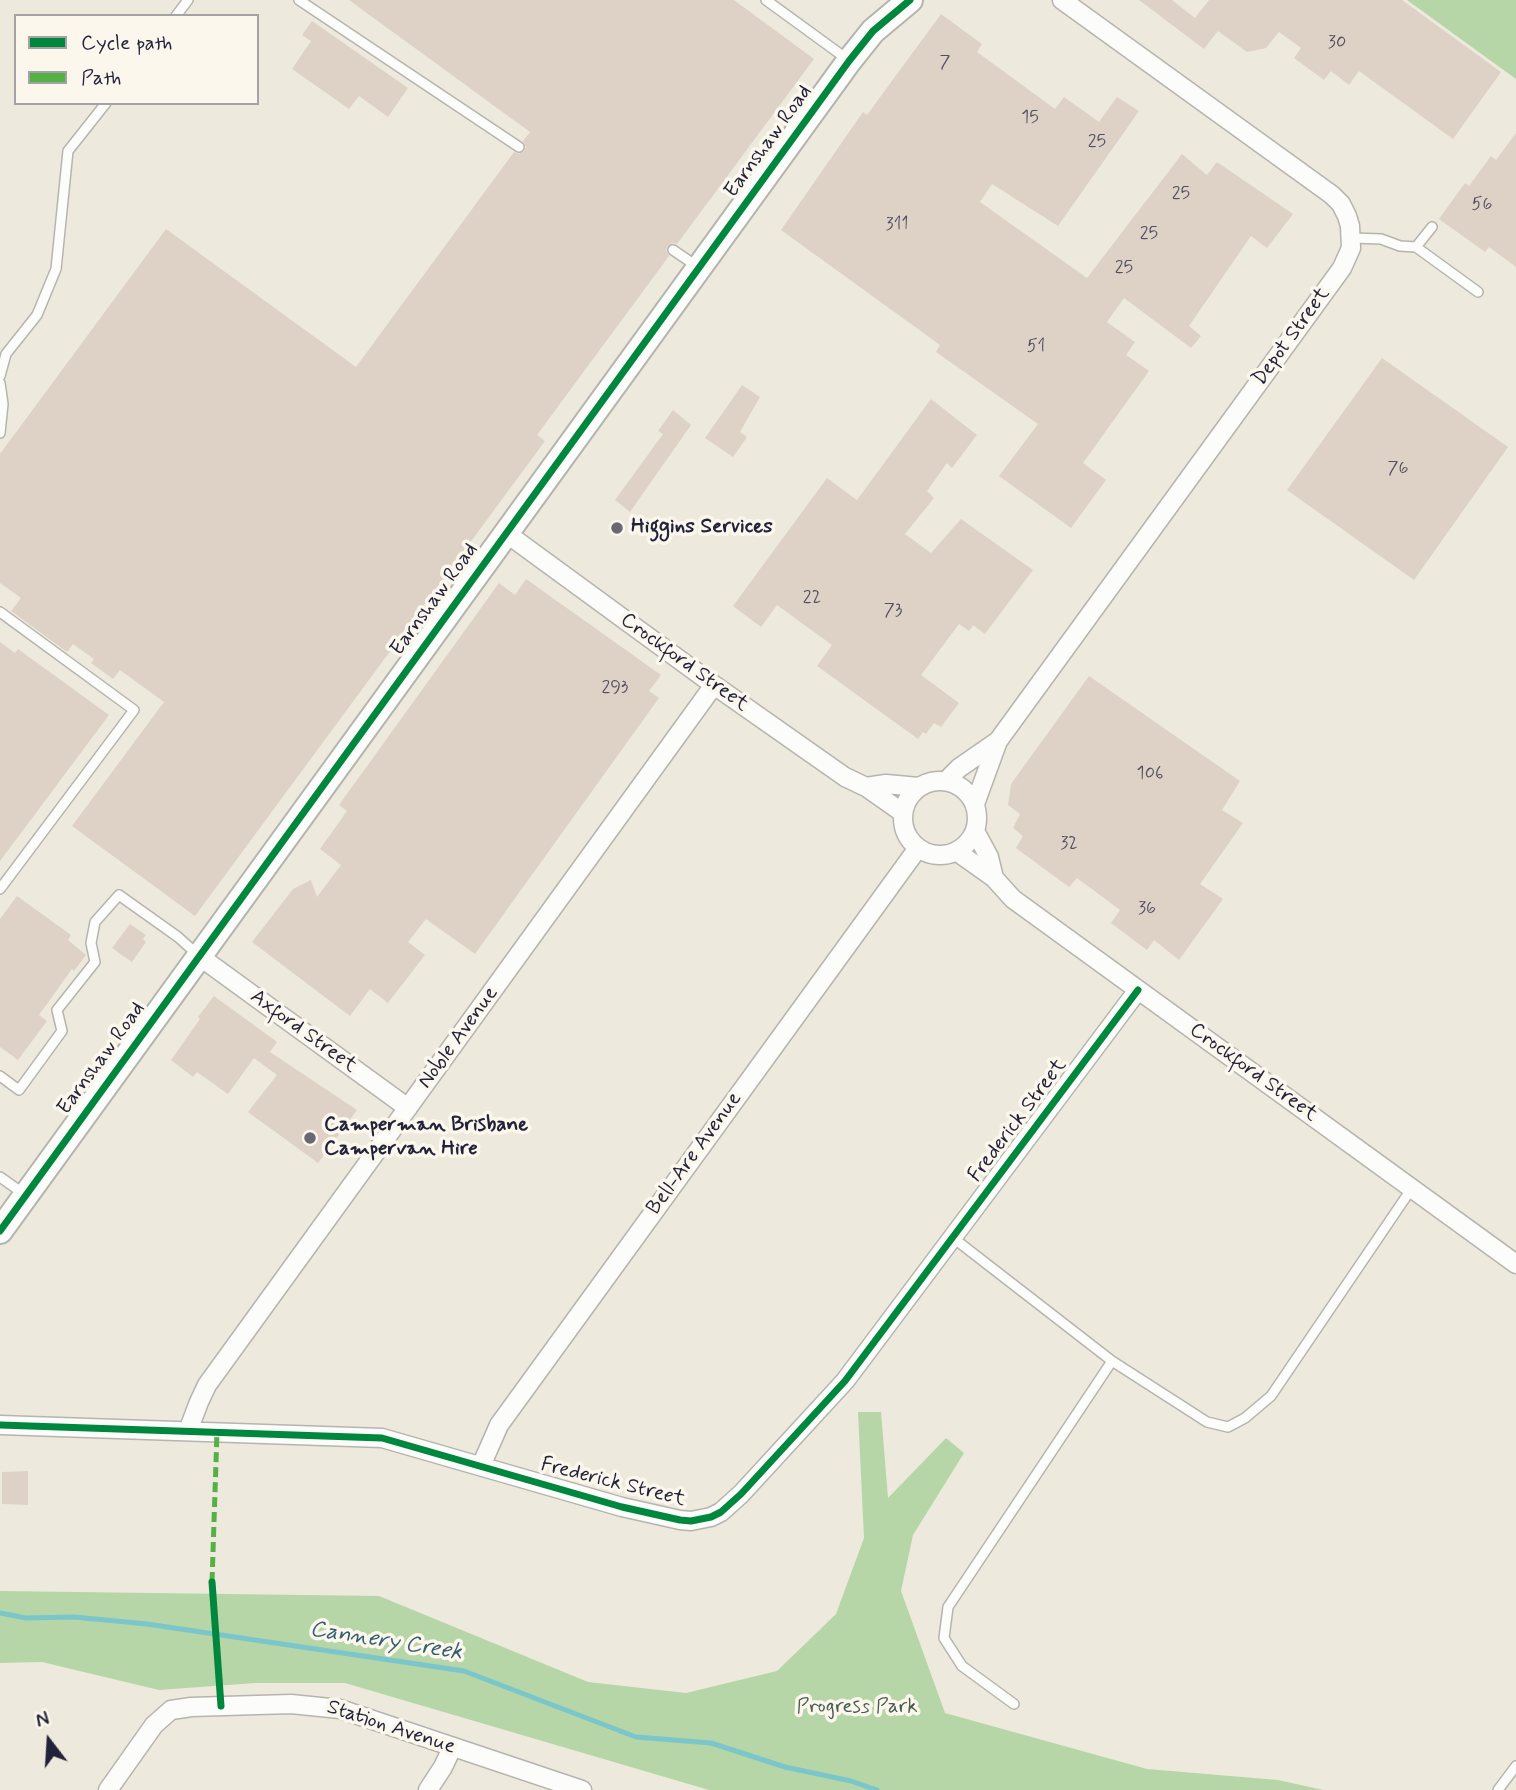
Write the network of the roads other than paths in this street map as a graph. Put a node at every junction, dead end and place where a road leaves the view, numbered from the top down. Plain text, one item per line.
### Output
1 (299, 0) edge
2 (766, 0) edge
3 (886, 0) edge
4 (910, 0) edge
5 (1062, 0) edge
6 (873, 31) junction
7 (849, 61) junction
8 (104, 105) edge
9 (519, 147) dead end
10 (1432, 227) dead end
11 (1352, 239) junction
12 (1416, 247) junction
13 (673, 250) dead end
14 (699, 268) junction
15 (1478, 292) dead end
16 (0, 376) edge
17 (0, 383) edge
18 (0, 433) edge
19 (506, 533) junction
20 (0, 612) edge
21 (714, 685) junction
22 (998, 741) junction
23 (946, 781) junction
24 (866, 787) junction
25 (919, 787) junction
26 (975, 804) junction
27 (903, 813) junction
28 (975, 831) junction
29 (918, 848) junction
30 (956, 852) junction
31 (994, 878) junction
32 (0, 889) edge
33 (198, 956) junction
34 (1138, 990) junction
35 (0, 1076) edge
36 (408, 1108) junction
37 (0, 1177) edge
38 (1412, 1188) junction
39 (26, 1195) junction
40 (0, 1231) edge
41 (952, 1237) junction
42 (1516, 1264) edge
43 (1112, 1361) junction
44 (0, 1425) edge
45 (188, 1431) junction
46 (481, 1465) junction
47 (1014, 1704) dead end
48 (452, 1748) junction
49 (1516, 1766) edge
50 (108, 1790) edge
51 (428, 1790) edge
52 (582, 1790) edge
53 (1498, 1790) edge

1 - 9 lane
2 - 7 lane
3 - 6 street, Earnshaw Road
4 - 6 street, Earnshaw Road
5 - 11 street
6 - 7 street, Earnshaw Road
7 - 14 street, Earnshaw Road
8 - 16 lane
10 - 12 lane
11 - 12 lane
11 - 22 street, Depot Street
12 - 15 lane
13 - 14 lane
14 - 19 street, Earnshaw Road
17 - 18 lane
19 - 21 street, Crockford Street
19 - 33 street, Earnshaw Road
20 - 32 lane
21 - 24 street, Crockford Street
21 - 36 street, Noble Avenue
22 - 23 street, Depot Street
22 - 26 street, Depot Street
23 - 25 street
23 - 26 street
24 - 25 street
24 - 27 street, Crockford Street
25 - 27 street
26 - 28 street
27 - 29 street
28 - 30 street
28 - 31 street, Crockford Street
29 - 30 street
29 - 46 street, Bell-Are Avenue
30 - 31 street, Crockford Street
31 - 34 street, Crockford Street
33 - 35 lane
33 - 36 street, Axford Street
33 - 39 street, Earnshaw Road
34 - 38 street, Crockford Street
34 - 41 street, Frederick Street
36 - 45 street, Noble Avenue
37 - 39 lane
38 - 42 street, Crockford Street
38 - 43 lane
39 - 40 street, Earnshaw Road
41 - 43 lane
41 - 46 street, Frederick Street
43 - 47 lane
44 - 45 street, Frederick Street
45 - 46 street, Frederick Street
48 - 50 street, Station Avenue
48 - 51 street
48 - 52 street, Station Avenue
49 - 53 lane

